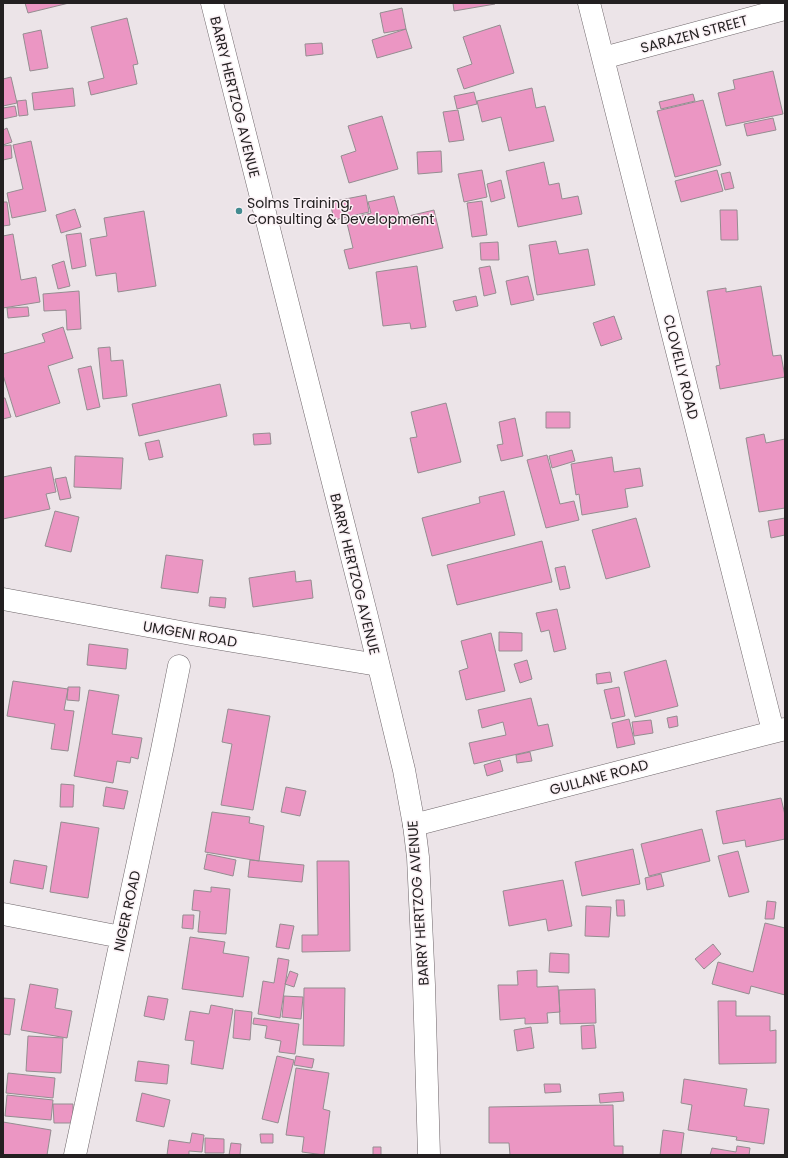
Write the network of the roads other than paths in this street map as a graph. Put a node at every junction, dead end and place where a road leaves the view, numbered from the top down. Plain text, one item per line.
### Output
1 (212, 3) edge
2 (590, 3) edge
3 (785, 9) edge
4 (603, 58) junction
5 (3, 599) edge
6 (378, 665) junction
7 (179, 666) dead end
8 (779, 730) edge
9 (414, 825) junction
10 (3, 914) edge
11 (121, 937) junction
12 (75, 1155) edge
13 (429, 1155) edge

1 - 6 street, BARRY HERTZOG AVENUE
2 - 4 street, CLOVELLY ROAD
3 - 4 street, SARAZEN STREET
4 - 8 street, CLOVELLY ROAD
5 - 6 street, UMGENI ROAD
6 - 9 street, BARRY HERTZOG AVENUE
7 - 11 street, NIGER ROAD
8 - 9 street, GULLANE ROAD
9 - 13 street, BARRY HERTZOG AVENUE
10 - 11 street
11 - 12 street, NIGER ROAD

